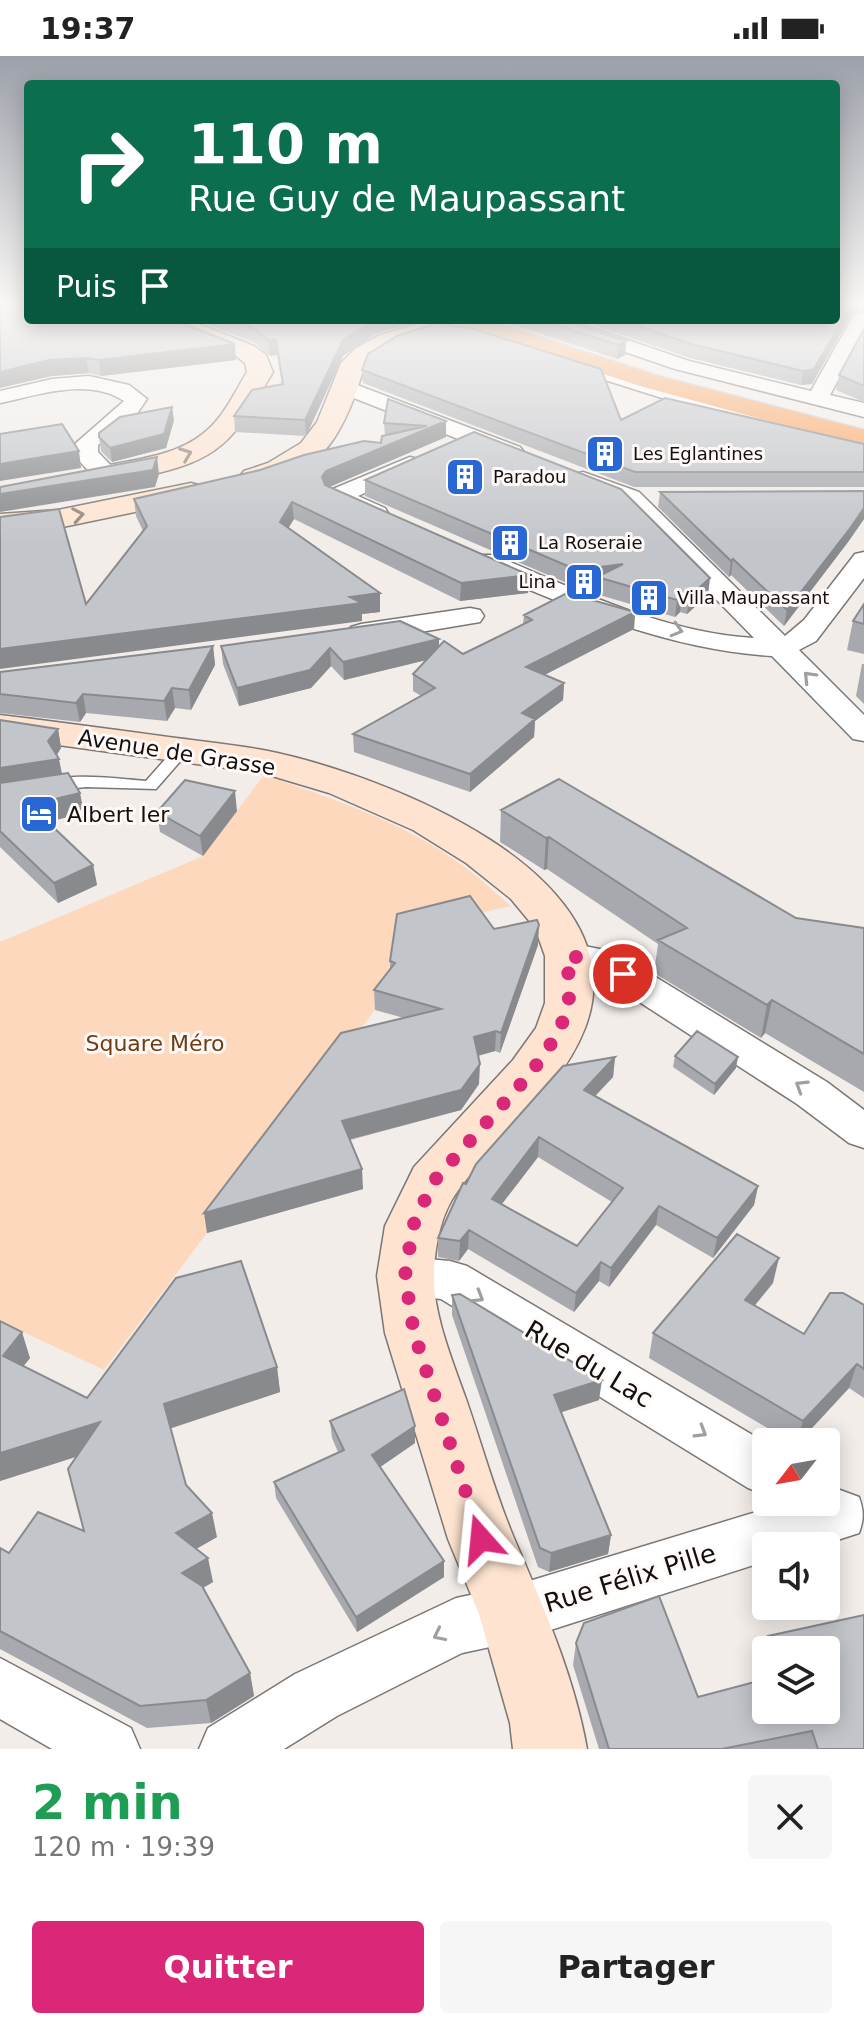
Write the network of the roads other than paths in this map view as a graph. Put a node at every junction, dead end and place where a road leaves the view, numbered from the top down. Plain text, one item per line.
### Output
1 (56, 386) edge
2 (113, 386) edge
3 (251, 386) edge
4 (344, 386) joint
5 (641, 386) edge
6 (668, 386) edge
7 (703, 386) edge
8 (763, 386) edge
9 (825, 386) edge
10 (0, 397) edge
11 (817, 400) junction
12 (864, 410) edge
13 (864, 428) edge
14 (472, 437) junction
15 (864, 439) edge
16 (864, 451) edge
17 (529, 459) edge
18 (558, 469) edge
19 (107, 474) junction
20 (76, 479) edge
21 (630, 497) junction
22 (670, 497) edge
23 (393, 520) edge
24 (0, 523) edge
25 (463, 551) edge
26 (864, 560) edge
27 (470, 616) dead end
28 (337, 637) edge
29 (782, 648) junction
30 (0, 726) edge
31 (864, 732) edge
32 (182, 750) junction
33 (34, 789) edge
34 (568, 956) junction
35 (864, 1132) edge
36 (405, 1276) junction
37 (752, 1463) edge
38 (841, 1516) edge
39 (513, 1614) junction
40 (0, 1687) edge
41 (110, 1749) edge
42 (229, 1749) edge
43 (550, 1749) edge

1 - 10 street
2 - 19 street
19 -> 3 street
4 - 14 street
24 -> 4 street
5 - 16 street
6 - 15 highway
7 - 13 highway
8 - 11 street
9 - 11 street
11 - 12 street
14 - 17 street
14 - 23 street
18 - 21 street
19 - 20 street
21 - 22 street
21 - 29 street
25 -> 29 street
26 - 29 street
27 - 28 street
31 -> 29 street
30 - 32 street, Avenue de Grasse
32 - 33 lane
32 - 34 street, Avenue de Grasse
35 -> 34 street
34 - 36 street, Avenue de Grasse
36 -> 37 street, Rue du Lac
36 - 39 street, Avenue de Grasse
38 - 39 street, Rue Félix Pille
39 -> 42 street, Rue Félix Pille
39 - 43 street, Avenue de Grasse
40 - 41 street

